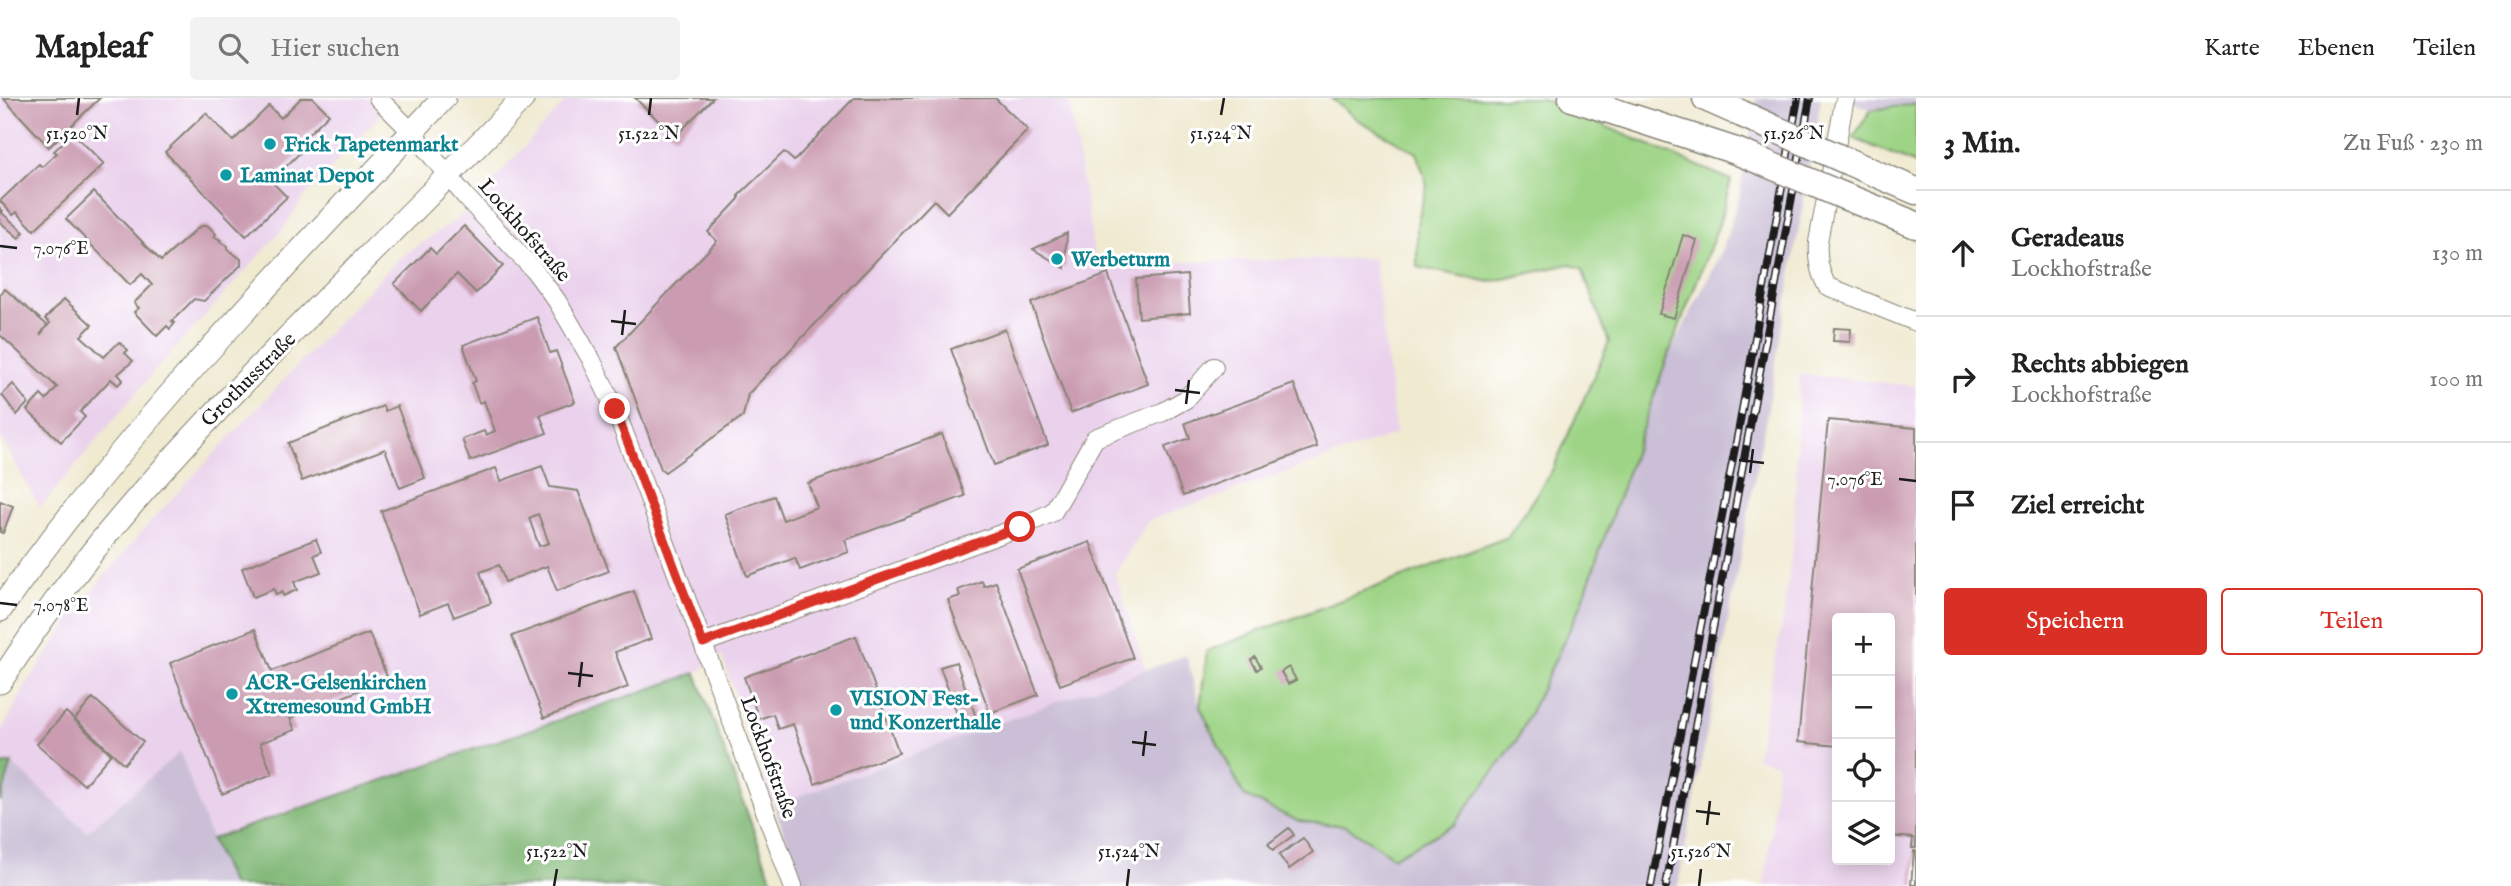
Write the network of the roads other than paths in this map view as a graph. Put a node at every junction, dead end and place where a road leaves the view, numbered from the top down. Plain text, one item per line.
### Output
1 (378, 98) edge
2 (444, 98) edge
3 (523, 98) edge
4 (1572, 98) edge
5 (1623, 98) edge
6 (1706, 98) edge
7 (1846, 98) edge
8 (412, 132) junction
9 (1736, 151) junction
10 (447, 176) junction
11 (1916, 191) edge
12 (1916, 225) edge
13 (1916, 322) edge
14 (1214, 366) dead end
15 (0, 610) edge
16 (703, 643) junction
17 (0, 681) edge
18 (793, 886) edge

1 - 8 street, Lockhofstraße
2 - 8 main road, Grothusstraße
3 - 10 main road, Grothusstraße
4 - 9 highway
5 - 9 highway
6 - 11 highway, bridge
7 - 13 street
8 - 10 street, Lockhofstraße
8 - 15 main road, Grothusstraße
9 - 12 highway, bridge
10 - 16 street, Lockhofstraße
10 - 17 main road, Grothusstraße
14 - 16 street
16 - 18 street, Lockhofstraße

